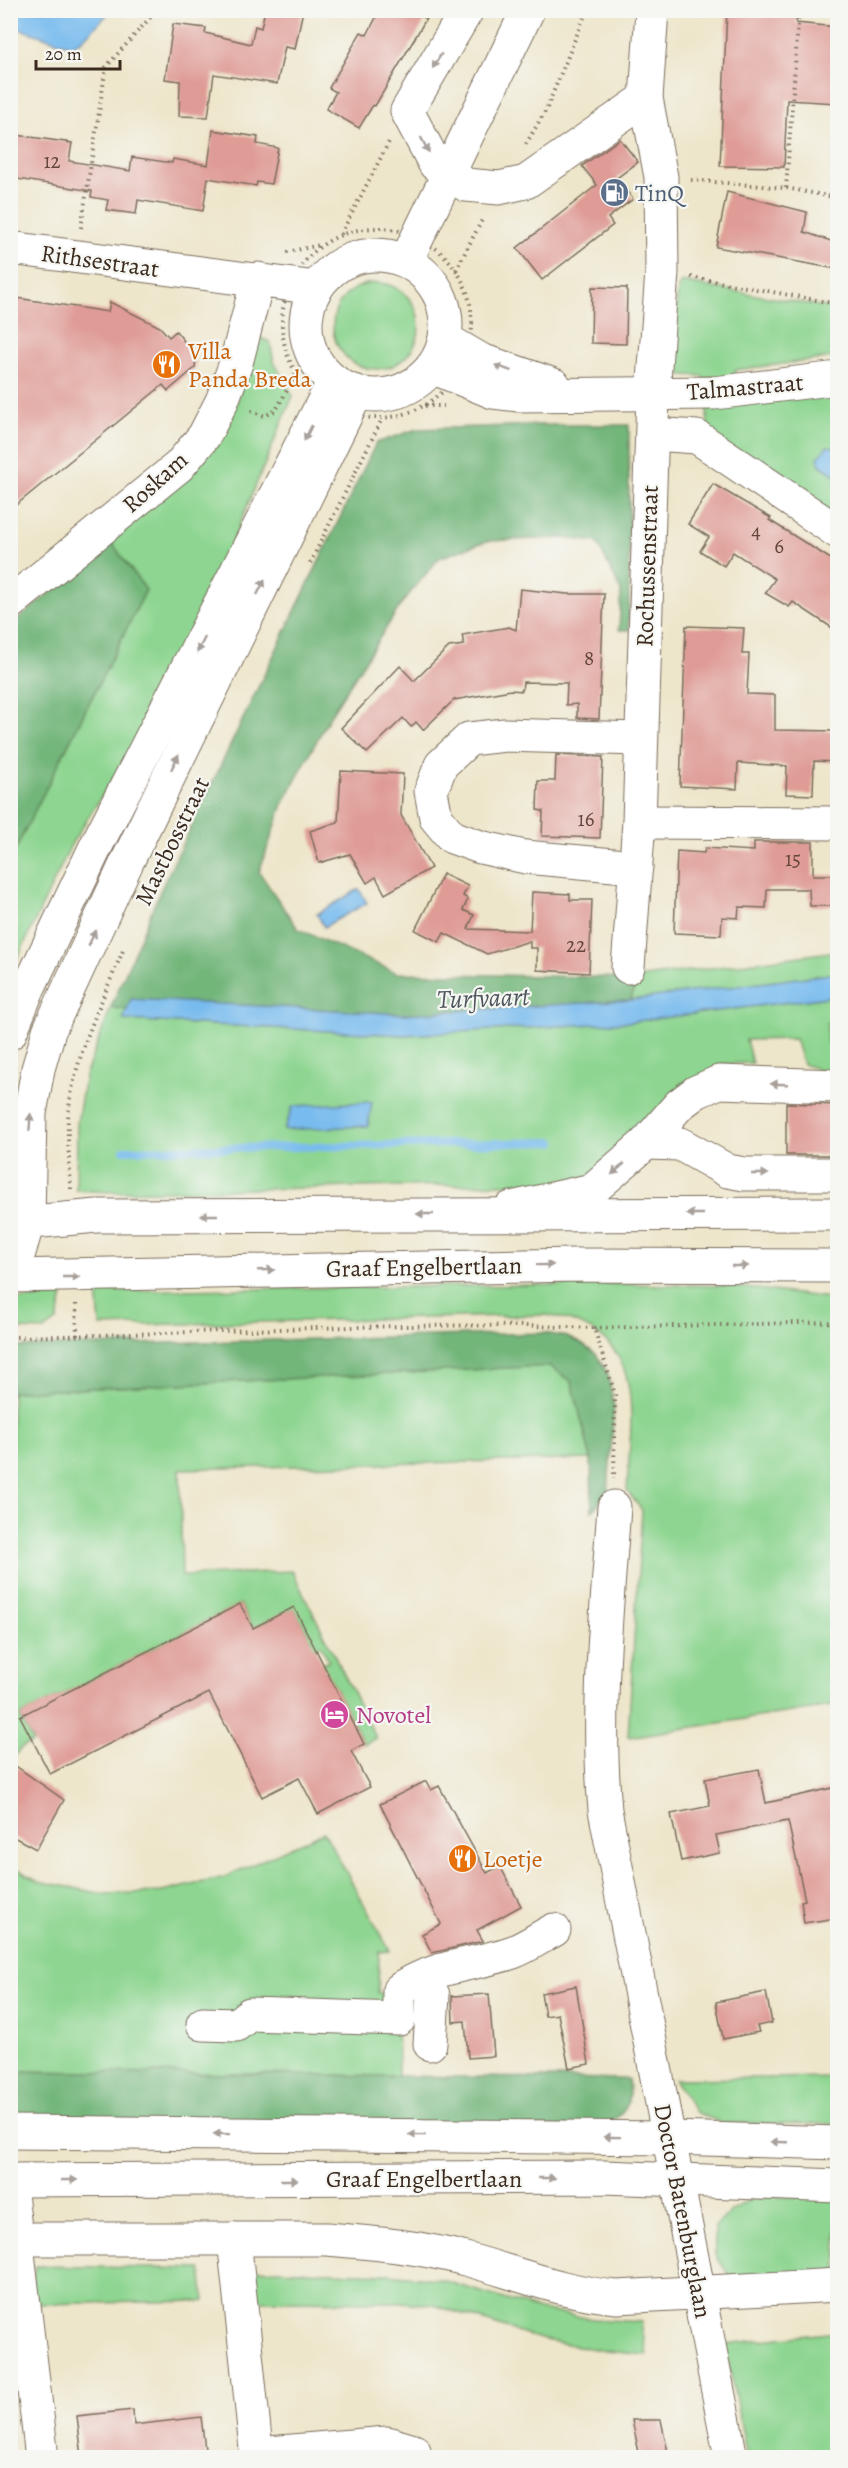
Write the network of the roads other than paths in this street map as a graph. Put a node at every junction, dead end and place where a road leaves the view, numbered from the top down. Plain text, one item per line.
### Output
1 (467, 10) edge
2 (528, 10) edge
3 (652, 10) edge
4 (646, 98) junction
5 (449, 174) junction
6 (10, 248) edge
7 (406, 261) junction
8 (253, 299) junction
9 (311, 301) junction
10 (450, 345) junction
11 (837, 378) edge
12 (346, 387) junction
13 (652, 394) junction
14 (653, 434) junction
15 (837, 532) edge
16 (10, 603) edge
17 (639, 739) junction
18 (639, 822) junction
19 (837, 823) edge
20 (636, 867) junction
21 (628, 967) dead end
22 (10, 1033) edge
23 (837, 1086) edge
24 (646, 1143) junction
25 (837, 1174) edge
26 (483, 1214) junction
27 (837, 1214) edge
28 (19, 1223) edge
29 (837, 1266) edge
30 (11, 1275) edge
31 (614, 1507) road end
32 (554, 1930) dead end
33 (422, 1978) junction
34 (203, 2024) dead end
35 (430, 2044) dead end
36 (10, 2132) edge
37 (671, 2138) junction
38 (837, 2144) edge
39 (10, 2180) edge
40 (678, 2181) junction
41 (10, 2185) edge
42 (837, 2186) edge
43 (14, 2239) edge
44 (234, 2239) junction
45 (837, 2285) edge
46 (698, 2293) junction
47 (257, 2456) edge
48 (42, 2457) edge
49 (415, 2457) edge
50 (731, 2457) edge

1 -> 5 street
2 - 5 street
3 - 4 street
4 - 5 street
4 - 13 street, Rochussenstraat
5 - 7 street
6 - 8 street, Rithsestraat
7 - 9 street
7 - 10 street
8 - 9 street, Rithsestraat
8 - 16 street, Roskam
9 - 12 street
10 - 12 street
10 - 13 street
11 - 13 street, Talmastraat
12 -> 22 street
28 -> 12 street, Mastbosstraat
13 - 14 street, Rochussenstraat
14 - 15 street
14 - 17 street, Rochussenstraat
17 - 18 street, Rochussenstraat
17 - 20 street
18 - 19 street
18 - 20 street, Rochussenstraat
20 - 21 street, Rochussenstraat
23 -> 24 street
24 -> 25 street
24 -> 26 street
27 -> 26 street
26 -> 28 street
28 - 30 street, Mastbosstraat
30 -> 29 street, Graaf Engelbertlaan
31 - 37 street, Doctor Batenburglaan
32 - 33 street
33 - 34 street
33 - 35 street
37 -> 36 street, Graaf Engelbertlaan
38 -> 37 street, Graaf Engelbertlaan
37 - 40 street, Doctor Batenburglaan
39 -> 40 street, Graaf Engelbertlaan
40 - 42 street, Graaf Engelbertlaan
40 - 46 street, Doctor Batenburglaan
41 - 43 street
43 - 44 street
43 - 48 street
44 - 46 street
44 - 47 street
45 - 46 street
46 - 50 street, Doctor Batenburglaan
47 - 49 street

